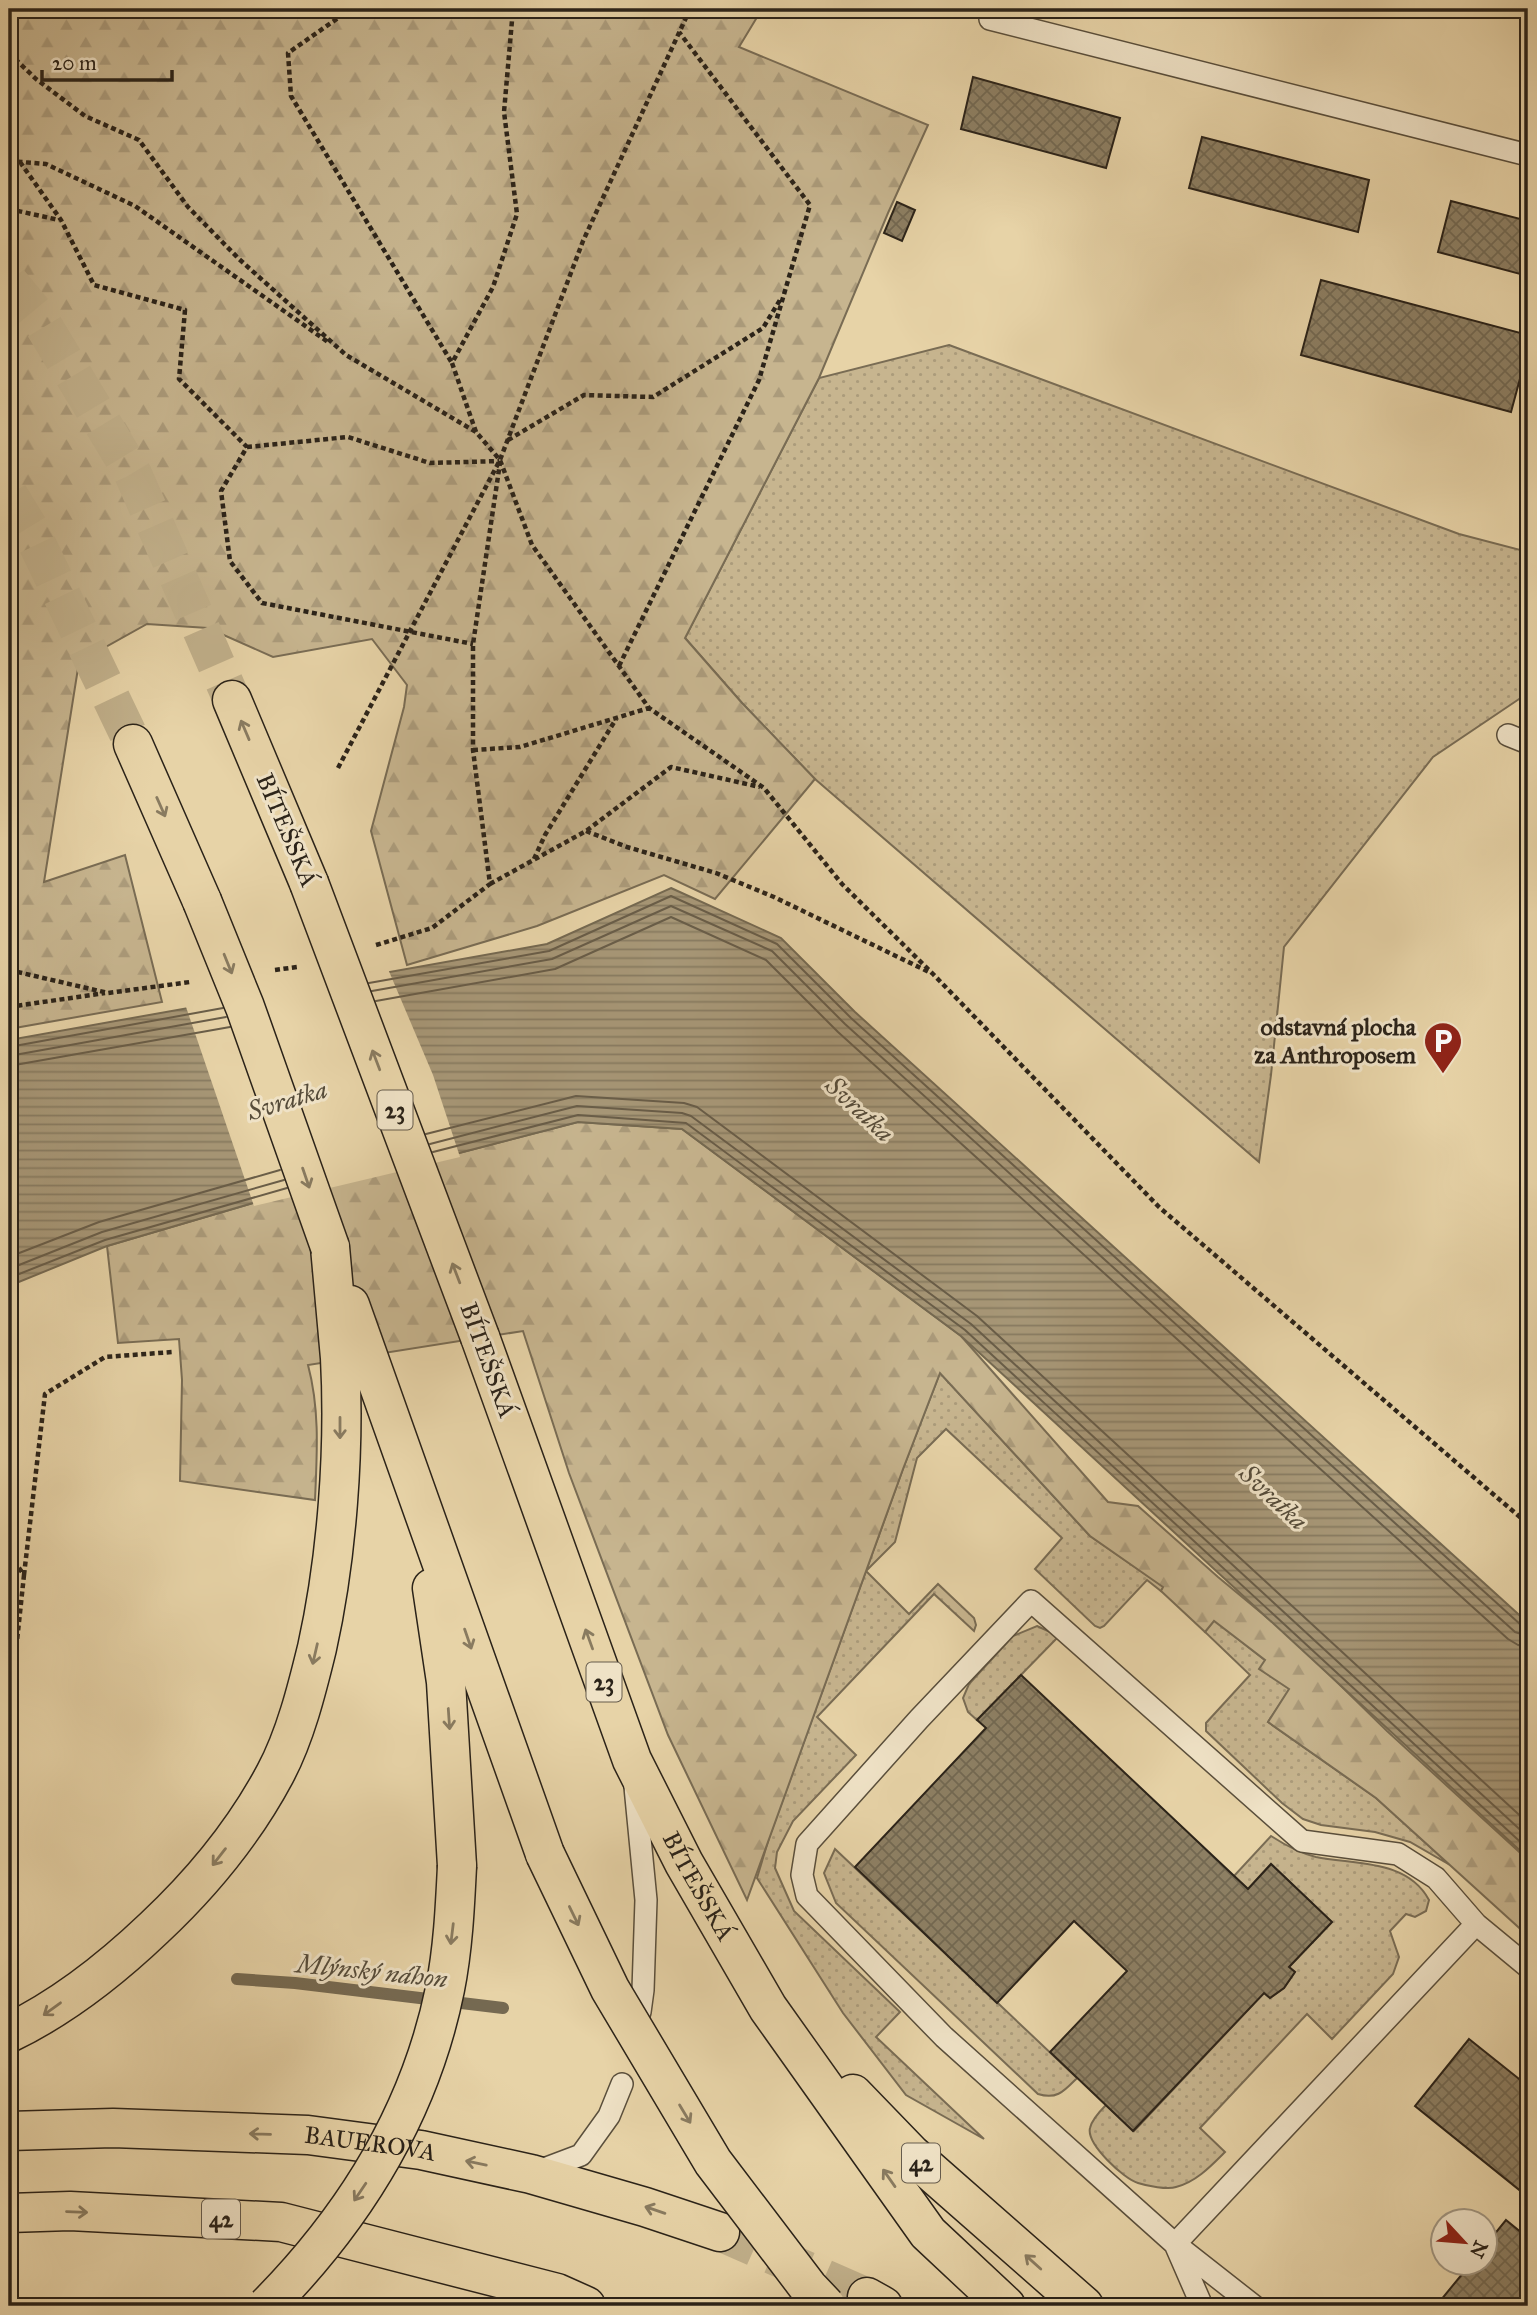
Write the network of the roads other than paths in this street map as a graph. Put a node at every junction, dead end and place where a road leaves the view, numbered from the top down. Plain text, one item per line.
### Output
1 (990, 19) dead end
2 (1528, 155) edge
3 (232, 700) tunnel mouth
4 (1508, 735) dead end
5 (1528, 743) edge
6 (133, 744) tunnel mouth
7 (354, 1358) junction
8 (413, 1482) junction
9 (632, 1760) junction
10 (1476, 1924) junction
11 (1528, 1967) edge
12 (768, 2008) junction
13 (640, 2012) dead end
14 (9, 2033) edge
15 (622, 2084) dead end
16 (9, 2131) edge
17 (531, 2174) junction
18 (9, 2213) edge
19 (720, 2232) tunnel mouth
20 (1175, 2244) junction
21 (429, 2260) junction
22 (267, 2306) edge
23 (517, 2306) edge
24 (586, 2306) edge
25 (826, 2306) edge
26 (1006, 2306) edge
27 (1084, 2306) edge
28 (1202, 2306) edge
29 (1254, 2306) edge

1 - 2 lane
9 -> 3 highway, BÍTEŠSKÁ / 23, bridge
4 - 5 lane
6 -> 7 highway, bridge
7 - 8 highway
7 -> 14 highway
8 -> 22 highway, bridge
8 -> 25 highway, bridge
9 - 12 highway, BÍTEŠSKÁ / 23
9 - 13 lane
10 - 11 lane
10 - 20 lane
10 - 20 lane
26 -> 12 highway, 23
27 -> 12 highway, 42
15 - 17 lane
17 -> 16 highway, BAUEROVA
19 -> 17 highway, BAUEROVA
18 -> 21 highway, 42
20 - 28 lane
20 - 29 lane
21 - 23 highway, 42
21 - 24 highway, 42

